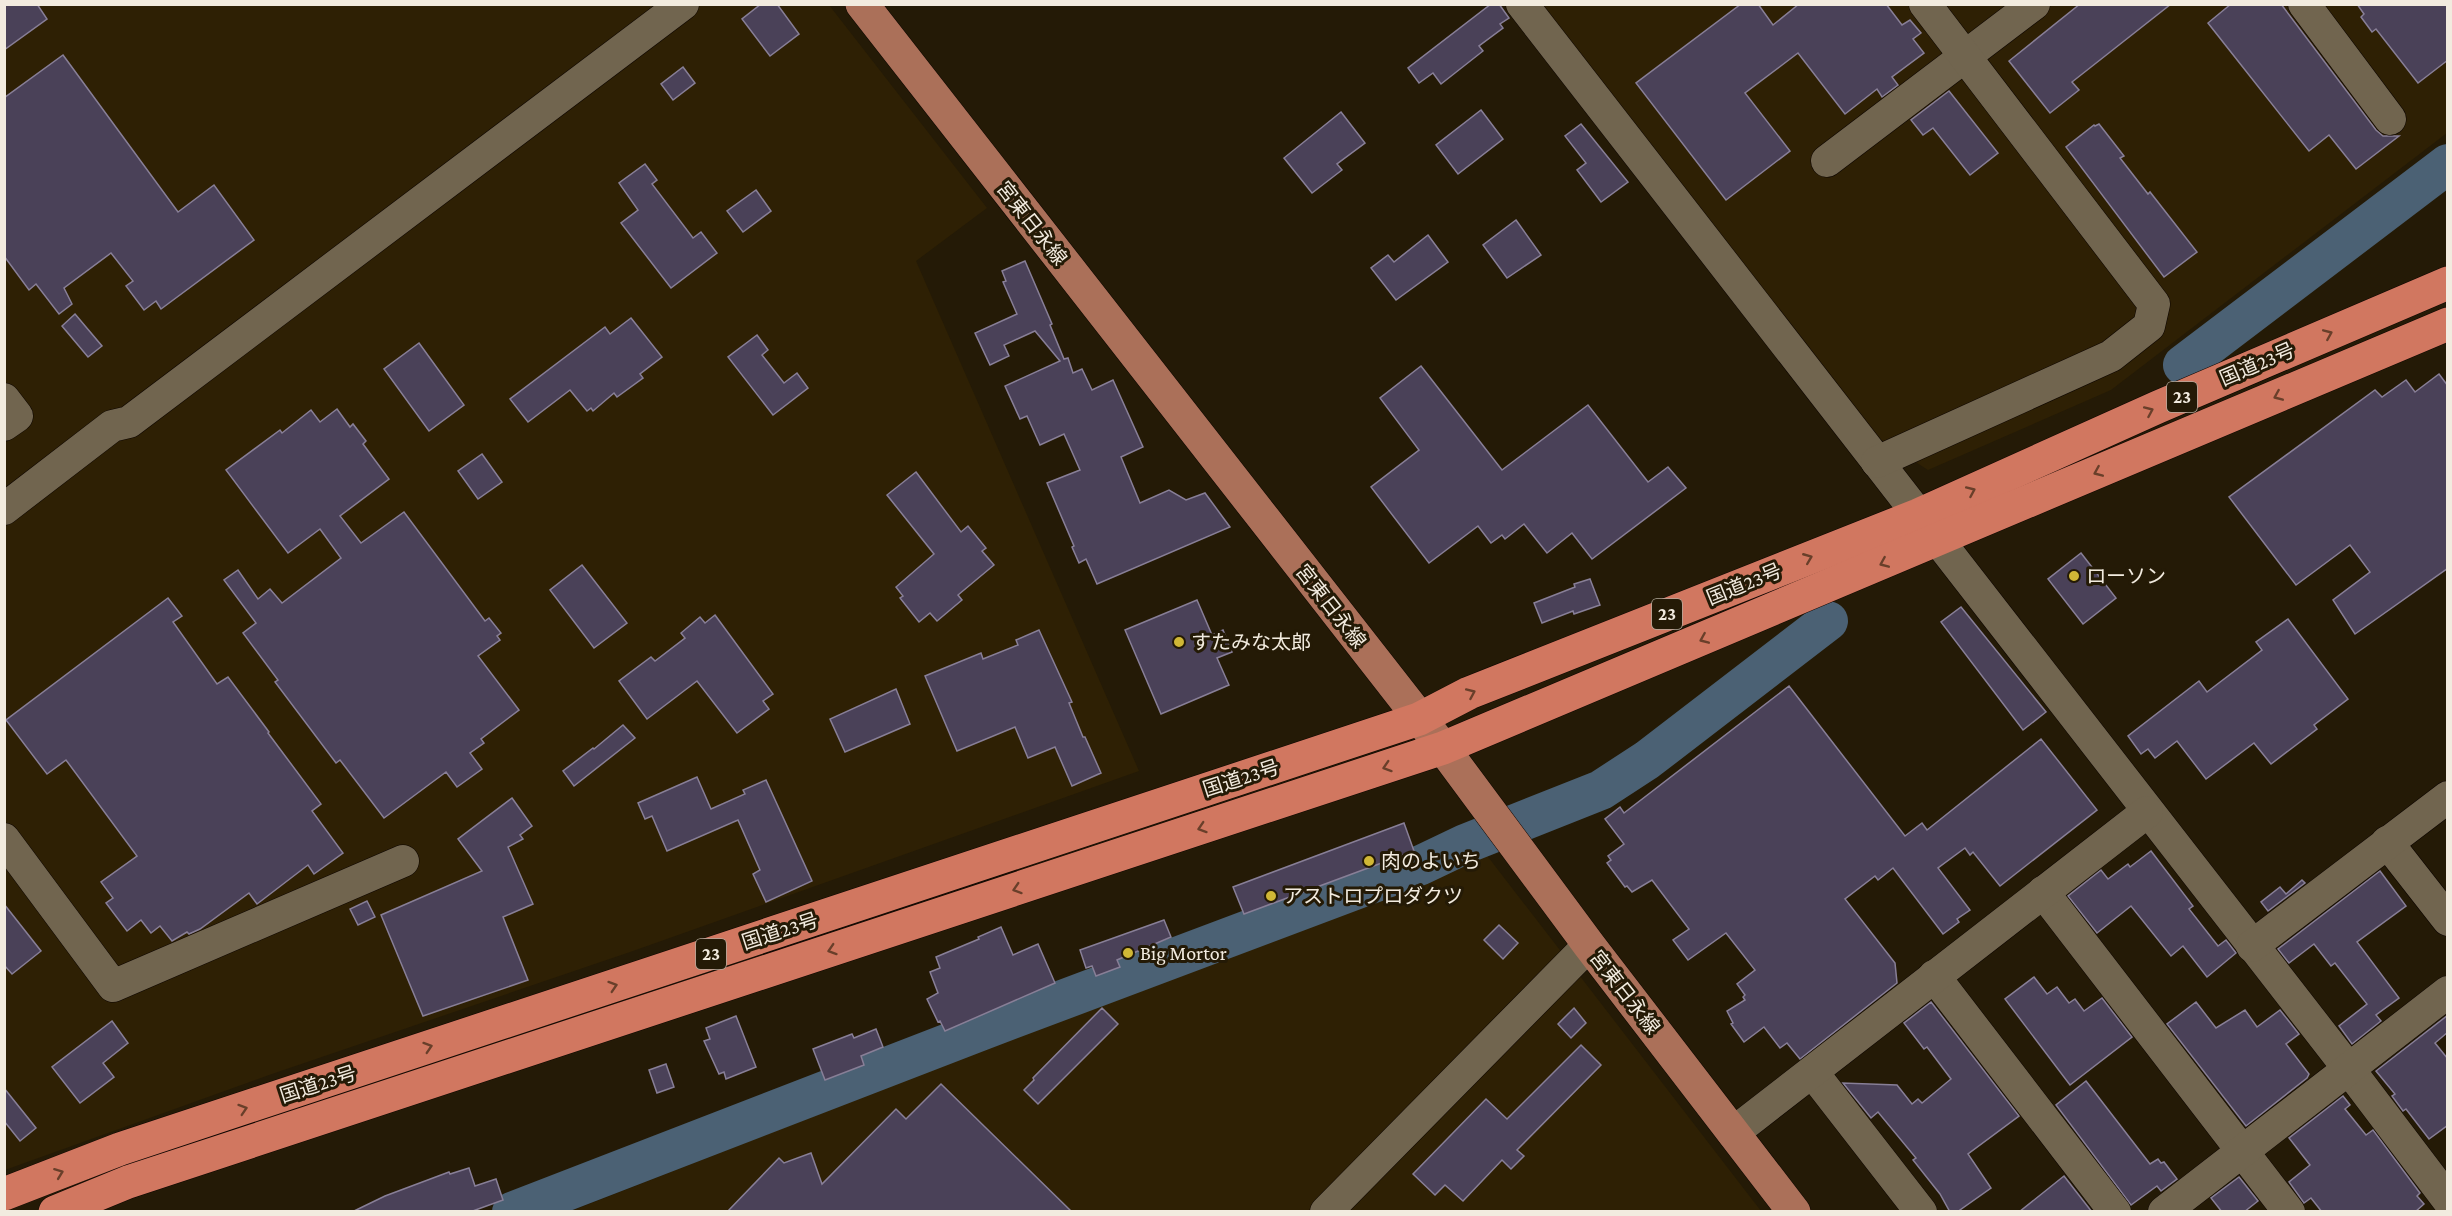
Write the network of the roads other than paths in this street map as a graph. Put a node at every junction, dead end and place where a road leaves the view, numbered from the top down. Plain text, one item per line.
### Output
1 (682, 4) edge
2 (862, 4) edge
3 (1522, 4) edge
4 (1925, 4) edge
5 (2034, 4) edge
6 (2304, 4) edge
7 (1965, 57) junction
8 (2390, 119) dead end
9 (1827, 161) dead end
10 (2448, 284) edge
11 (2448, 324) edge
12 (4, 399) edge
13 (4, 425) edge
14 (1877, 462) junction
15 (4, 509) edge
16 (1918, 515) junction
17 (1937, 540) junction
18 (1419, 719) junction
19 (1443, 748) junction
20 (2448, 797) edge
21 (2147, 812) junction
22 (4, 839) edge
23 (2387, 842) junction
24 (404, 861) dead end
25 (2043, 892) junction
26 (2448, 920) edge
27 (1589, 945) junction
28 (2252, 946) junction
29 (1934, 976) junction
30 (2448, 992) edge
31 (2348, 1068) junction
32 (1813, 1073) junction
33 (1733, 1133) junction
34 (2242, 1150) junction
35 (4, 1194) edge
36 (2448, 1200) edge
37 (55, 1212) edge
38 (1326, 1212) edge
39 (1794, 1212) edge
40 (1922, 1212) edge
41 (2115, 1212) edge
42 (2164, 1212) edge
43 (2289, 1212) edge

1 - 15 street
2 - 18 main road, 宮東日永線
3 - 14 street
4 - 7 street
5 - 7 street
6 - 8 street
7 - 9 street
7 - 14 street
16 -> 10 highway, 国道23号 / 23
11 -> 17 highway, 国道23号 / 23
12 - 13 street
14 - 16 street
16 - 17 street
18 -> 16 highway, 国道23号 / 23
17 -> 19 highway, 国道23号 / 23
17 - 21 street
18 - 19 main road, 宮東日永線
35 -> 18 highway, 国道23号 / 23
19 - 27 main road, 宮東日永線
19 -> 37 highway, 国道23号 / 23
20 - 23 street
21 - 25 street
21 - 28 street
22 - 24 street
23 - 26 street
23 - 28 street
25 - 29 street
25 - 34 street
27 - 33 main road, 宮東日永線
27 - 38 street
28 - 31 street
29 - 32 street
29 - 41 street
30 - 31 street
31 - 34 street
31 - 36 street
32 - 33 street
32 - 40 street
33 - 39 main road, 宮東日永線
34 - 42 street
34 - 43 street

